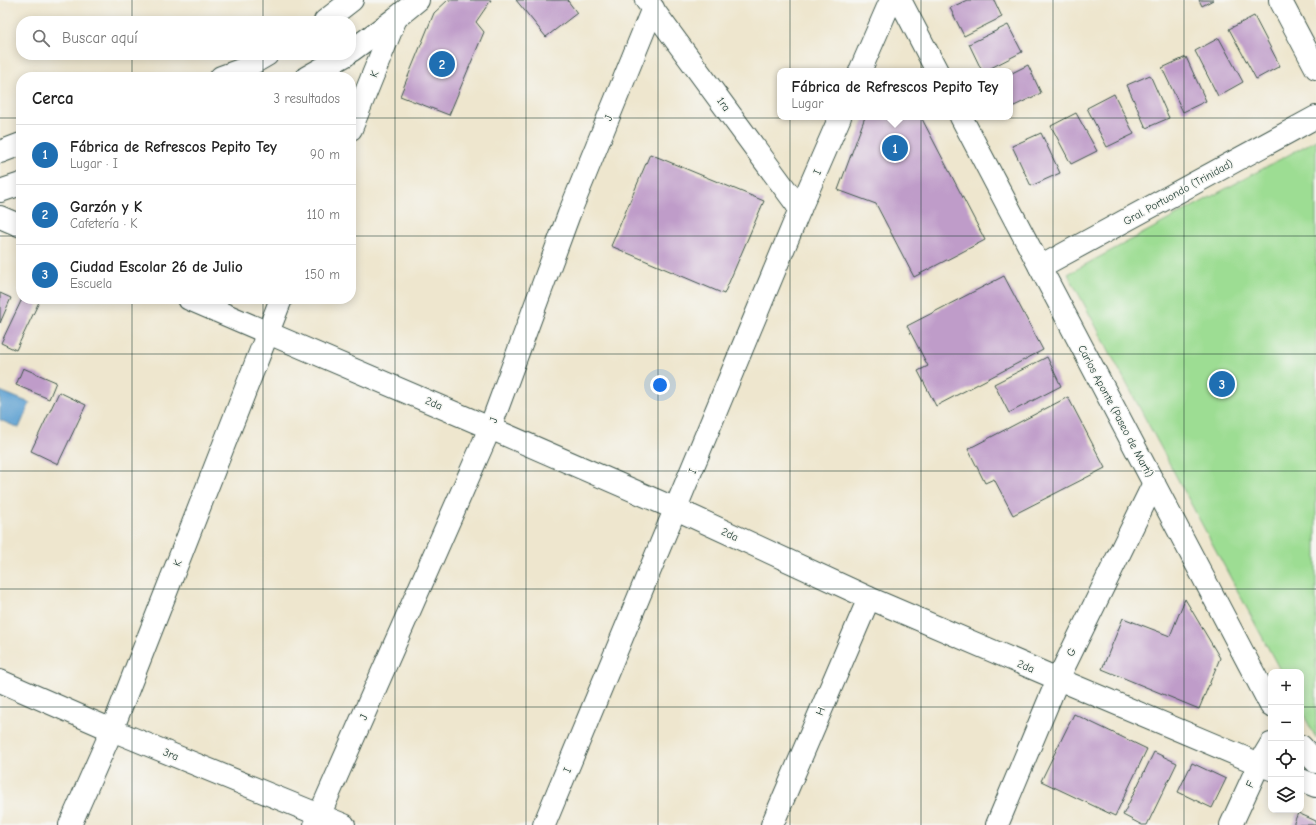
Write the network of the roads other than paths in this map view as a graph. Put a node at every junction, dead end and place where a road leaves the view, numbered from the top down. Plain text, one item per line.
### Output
1 (352, 0) edge
2 (418, 0) edge
3 (891, 0) edge
4 (900, 0) edge
5 (1280, 0) edge
6 (650, 4) edge
7 (400, 9) edge
8 (331, 16) edge
9 (356, 47) edge
10 (258, 60) edge
11 (337, 60) edge
12 (861, 68) edge
13 (935, 68) edge
14 (1316, 68) edge
15 (234, 72) edge
16 (316, 72) edge
17 (356, 117) edge
18 (1316, 117) edge
19 (839, 120) edge
20 (963, 120) edge
21 (16, 146) edge
22 (0, 152) edge
23 (16, 186) edge
24 (0, 191) edge
25 (800, 209) junction
26 (0, 217) edge
27 (16, 224) edge
28 (1040, 267) junction
29 (200, 304) edge
30 (279, 304) edge
31 (267, 333) junction
32 (490, 428) junction
33 (1154, 483) junction
34 (676, 509) junction
35 (869, 598) junction
36 (1058, 679) junction
37 (0, 680) edge
38 (1270, 705) edge
39 (112, 730) junction
40 (1304, 749) edge
41 (1268, 755) edge
42 (1316, 762) edge
43 (1265, 766) edge
44 (1304, 781) edge
45 (1316, 786) edge
46 (317, 820) edge
47 (70, 825) edge
48 (344, 825) edge
49 (544, 825) edge
50 (772, 825) edge
51 (997, 825) edge
52 (1231, 825) edge

1 - 8 street
2 - 7 street
3 - 12 street
4 - 13 street
5 - 14 street
6 - 25 street, 1ra
6 - 32 street, J
7 - 9 street
7 - 17 street, K
10 - 15 street
11 - 16 street
18 - 28 street, Gral. Portuondo (Trinidad)
19 - 25 street, I
20 - 28 street, Carlos Aponte (Paseo de Martí)
21 - 22 street
23 - 24 street
25 - 34 street, I
26 - 27 street
28 - 33 street, Carlos Aponte (Paseo de Martí)
29 - 31 street, 2da
30 - 31 street, K
31 - 32 street, 2da
31 - 39 street, K
32 - 34 street, 2da
32 - 46 street, J
33 - 36 street, G
33 - 38 street, Carlos Aponte (Paseo de Martí)
34 - 35 street, 2da
34 - 49 street, I
35 - 36 street, 2da
35 - 50 street, H
36 - 43 street, 2da
36 - 51 street, G
37 - 39 street, 3ra
39 - 46 street, 3ra
39 - 47 street, K
40 - 42 street
41 - 43 street, F
43 - 52 street, F
44 - 45 street
46 - 48 street, 3ra

